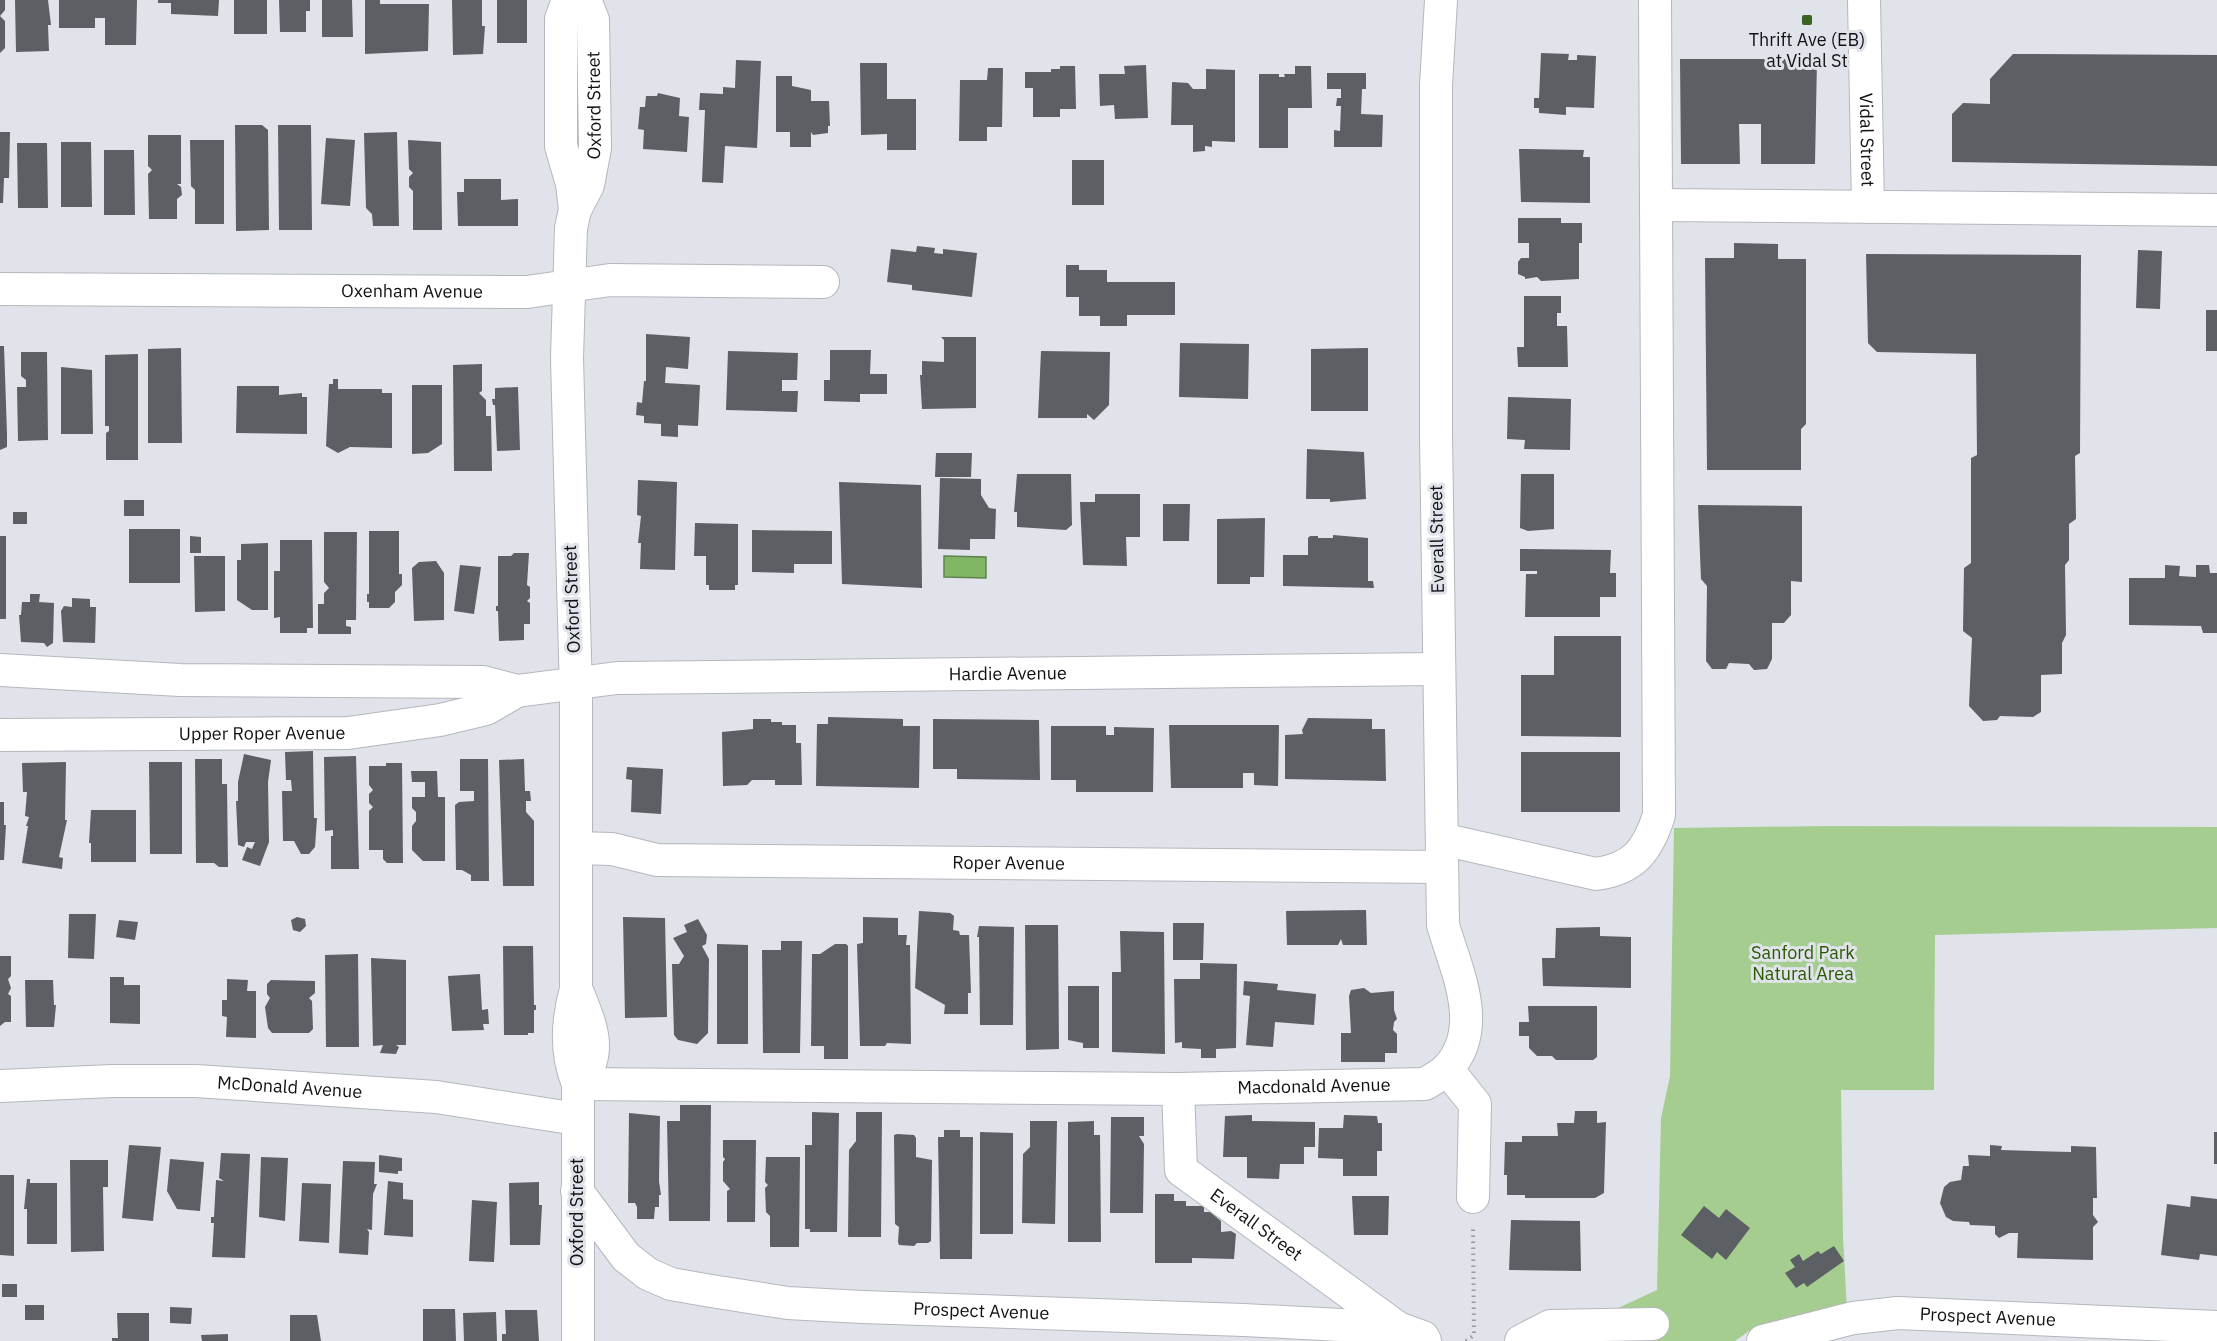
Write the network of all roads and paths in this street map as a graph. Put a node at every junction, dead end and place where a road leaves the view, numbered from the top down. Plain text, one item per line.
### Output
1 (568, 0) edge
2 (585, 0) edge
3 (1441, 0) edge
4 (1655, 0) edge
5 (1864, 0) edge
6 (1656, 205) junction
7 (1868, 207) junction
8 (575, 210) junction
9 (2217, 210) edge
10 (823, 282) dead end
11 (568, 286) junction
12 (0, 289) edge
13 (1439, 669) junction
14 (0, 670) edge
15 (575, 681) junction
16 (517, 691) junction
17 (0, 735) edge
18 (576, 848) junction
19 (1442, 853) junction
20 (1447, 1069) junction
21 (578, 1084) junction
22 (0, 1086) edge
23 (1178, 1089) junction
24 (577, 1119) junction
25 (576, 1191) junction
26 (1473, 1197) joint
27 (1653, 1324) dead end
28 (2217, 1327) edge
29 (1412, 1334) edge
30 (578, 1341) edge
31 (1466, 1341) edge
32 (1521, 1341) edge
33 (1763, 1341) edge

1 - 8 street, Oxford Street
2 - 8 street, Oxford Street
3 - 13 street, Everall Street
4 - 6 street, Roper Avenue
5 - 7 street, Vidal Street
6 - 7 street
6 - 19 street, Roper Avenue
7 - 9 street
8 - 11 street, Oxford Street
10 - 11 street, Oxenham Avenue
11 - 12 street, Oxenham Avenue
11 - 15 street, Oxford Street
13 - 15 street, Hardie Avenue
13 - 19 street, Everall Street
14 - 16 street, Upper Roper Avenue
15 - 16 street, Upper Roper Avenue
15 - 18 street, Oxford Street
16 - 17 street, Upper Roper Avenue
18 - 19 street, Roper Avenue
18 - 21 street, Oxford Street
19 - 20 street, Everall Street
20 - 23 street, Macdonald Avenue
20 - 26 street
21 - 23 street, Macdonald Avenue
21 - 24 street, Oxford Street
22 - 24 street, McDonald Avenue
23 - 29 street, Everall Street
24 - 25 street, Oxford Street
25 - 29 street, Prospect Avenue
25 - 30 street, Oxford Street
26 - 31 path
27 - 32 street
28 - 33 street, Prospect Avenue

